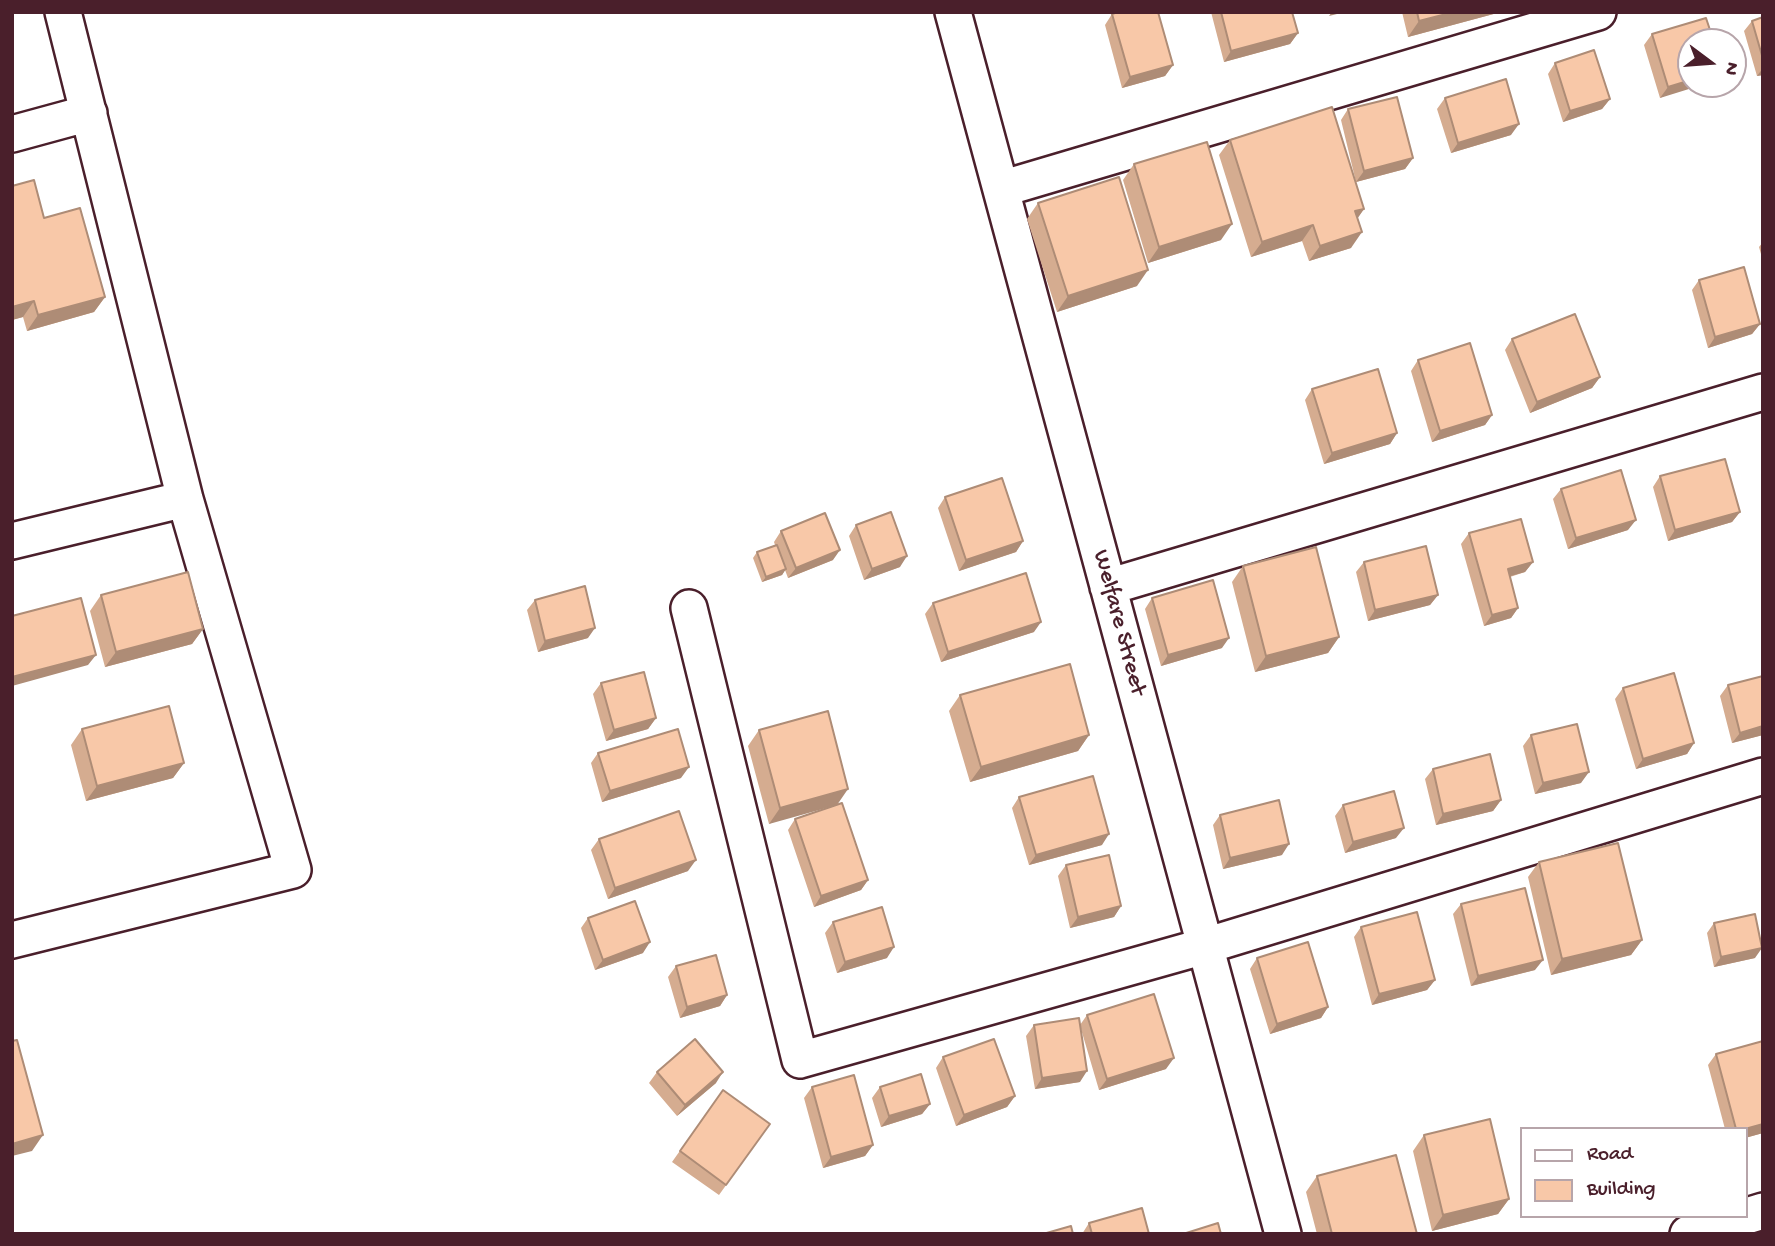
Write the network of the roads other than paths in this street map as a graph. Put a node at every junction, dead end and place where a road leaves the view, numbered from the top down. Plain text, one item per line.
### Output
1 (63, 12) edge
2 (953, 12) edge
3 (1598, 12) edge
4 (89, 113) junction
5 (12, 134) edge
6 (1001, 189) junction
7 (1763, 392) edge
8 (185, 499) junction
9 (12, 541) edge
10 (1108, 587) junction
11 (689, 608) dead end
12 (1763, 776) edge
13 (12, 940) edge
14 (1205, 946) junction
15 (1740, 1218) edge
16 (1283, 1234) edge
17 (1688, 1234) edge

1 - 4 street
2 - 6 street, Welfare Street
3 - 6 street
4 - 5 street
4 - 8 street
6 - 10 street, Welfare Street
7 - 10 street
8 - 9 street
8 - 13 street
10 - 14 street, Welfare Street
11 - 14 street
12 - 14 street
14 - 16 street, Welfare Street
15 - 17 street

